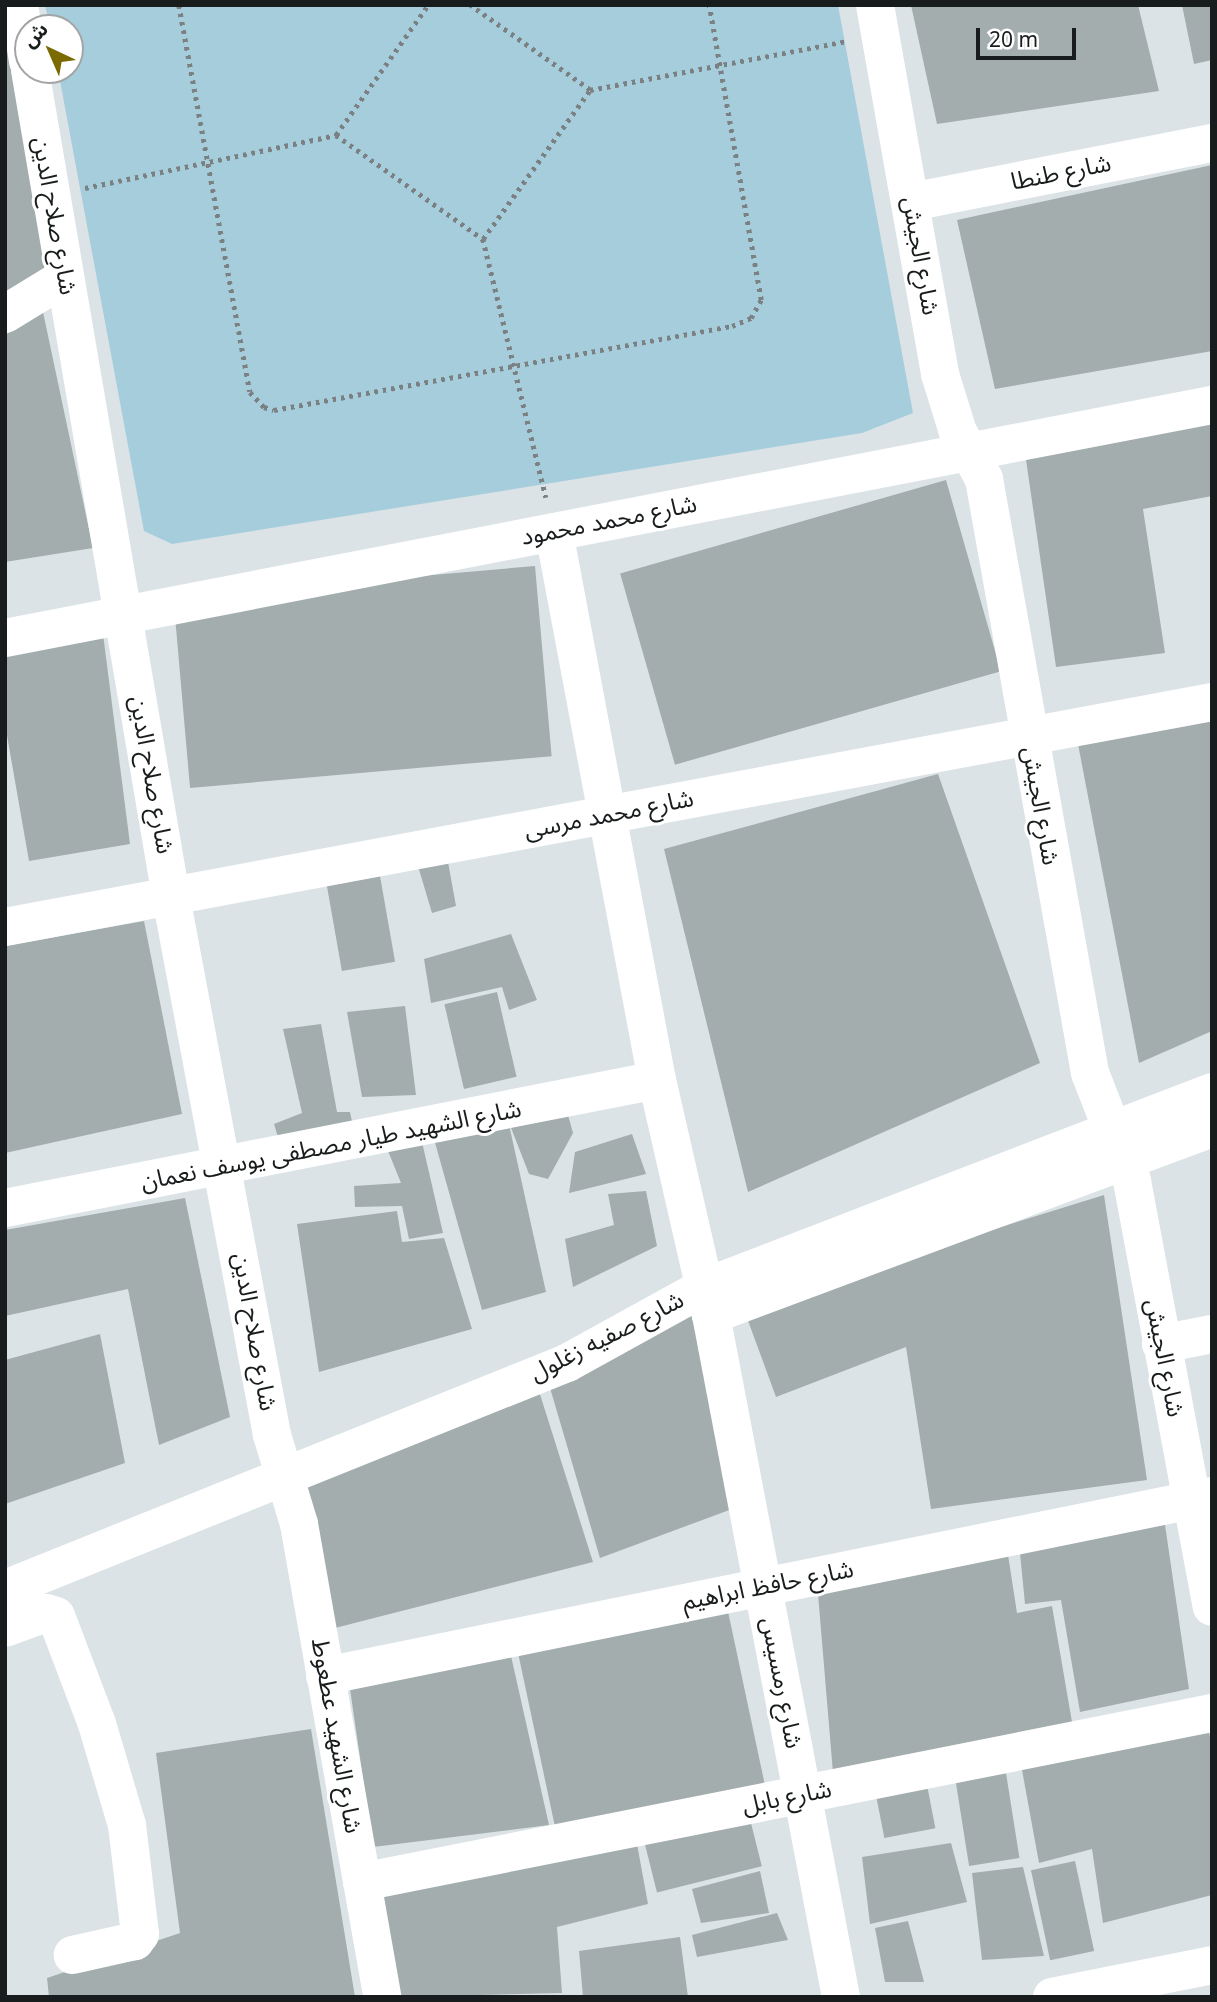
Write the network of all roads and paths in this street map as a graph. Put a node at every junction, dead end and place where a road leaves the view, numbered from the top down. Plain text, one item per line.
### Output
1 (179, 5) edge
2 (428, 5) edge
3 (470, 5) edge
4 (709, 5) edge
5 (878, 20) edge
6 (719, 65) junction
7 (32, 84) edge
8 (590, 90) junction
9 (336, 135) junction
10 (1212, 143) edge
11 (208, 162) junction
12 (50, 195) junction
13 (911, 202) junction
14 (483, 239) junction
15 (64, 278) junction
16 (5, 314) edge
17 (514, 367) junction
18 (1212, 405) edge
19 (973, 451) junction
20 (554, 532) junction
21 (123, 615) junction
22 (5, 638) edge
23 (1212, 702) edge
24 (1027, 735) junction
25 (605, 816) junction
26 (171, 897) junction
27 (5, 927) edge
28 (657, 1080) junction
29 (1212, 1092) edge
30 (1212, 1128) edge
31 (1119, 1146) junction
32 (224, 1168) junction
33 (5, 1208) edge
34 (707, 1301) junction
35 (1212, 1334) edge
36 (1161, 1344) junction
37 (285, 1477) junction
38 (1201, 1498) edge
39 (762, 1587) junction
40 (5, 1589) edge
41 (1212, 1607) edge
42 (5, 1628) edge
43 (325, 1676) junction
44 (1212, 1713) edge
45 (802, 1795) junction
46 (362, 1882) junction
47 (72, 1955) dead end
48 (1212, 1965) edge
49 (382, 1997) edge
50 (841, 1997) edge
51 (1052, 1997) edge

1 - 11 path
2 - 9 path
3 - 8 path
4 - 6 path
5 - 6 path
5 - 13 street, شارع الجيش
6 - 8 path
6 - 17 path
7 - 12 street, شارع صلاح الدين
8 - 14 path
9 - 11 path
9 - 14 path
10 - 13 street, شارع طنطا
11 - 12 path
11 - 17 path
12 - 15 street, شارع صلاح الدين
13 - 19 street, شارع الجيش
14 - 17 path
15 - 16 street
15 - 21 street, شارع صلاح الدين
17 - 20 path
18 - 19 street, شارع محمد محمود
19 - 20 street, شارع محمد محمود
19 - 24 street, شارع الجيش
20 - 21 street, شارع محمد محمود
20 - 25 street, شارع رمسيس
21 - 22 street, شارع محمد محمود
21 - 26 street, شارع صلاح الدين
23 - 24 street, شارع محمد مرسى
24 - 25 street, شارع محمد مرسى
24 - 31 street, شارع الجيش
25 - 26 street, شارع محمد مرسى
25 - 28 street, شارع رمسيس
26 - 27 street, شارع محمد مرسى
26 - 32 street, شارع صلاح الدين
28 - 32 street, شارع الشهيد طيار مصطفى يوسف نعمان
28 - 34 street, شارع رمسيس
29 - 31 street, شارع صفيه زغلول
30 - 31 street, شارع صفيه زغلول
31 - 34 street, شارع صفيه زغلول
31 - 36 street, شارع الجيش
32 - 33 street, شارع الشهيد طيار مصطفى يوسف نعمان
32 - 37 street, شارع صلاح الدين
34 - 37 street, شارع صفيه زغلول
34 - 39 street, شارع رمسيس
35 - 36 street
36 - 38 street, شارع الجيش
37 - 40 street, شارع صفيه زغلول
37 - 43 street, شارع الشهيد عطعوط
38 - 39 street, شارع حافظ ابراهيم
38 - 41 street, شارع الجيش
39 - 43 street, شارع حافظ ابراهيم
39 - 45 street, شارع رمسيس
42 - 47 street
43 - 46 street, شارع الشهيد عطعوط
44 - 45 street, شارع بابل
45 - 46 street, شارع بابل
45 - 50 street, شارع رمسيس
46 - 49 street, شارع الشهيد عطعوط
48 - 51 street

